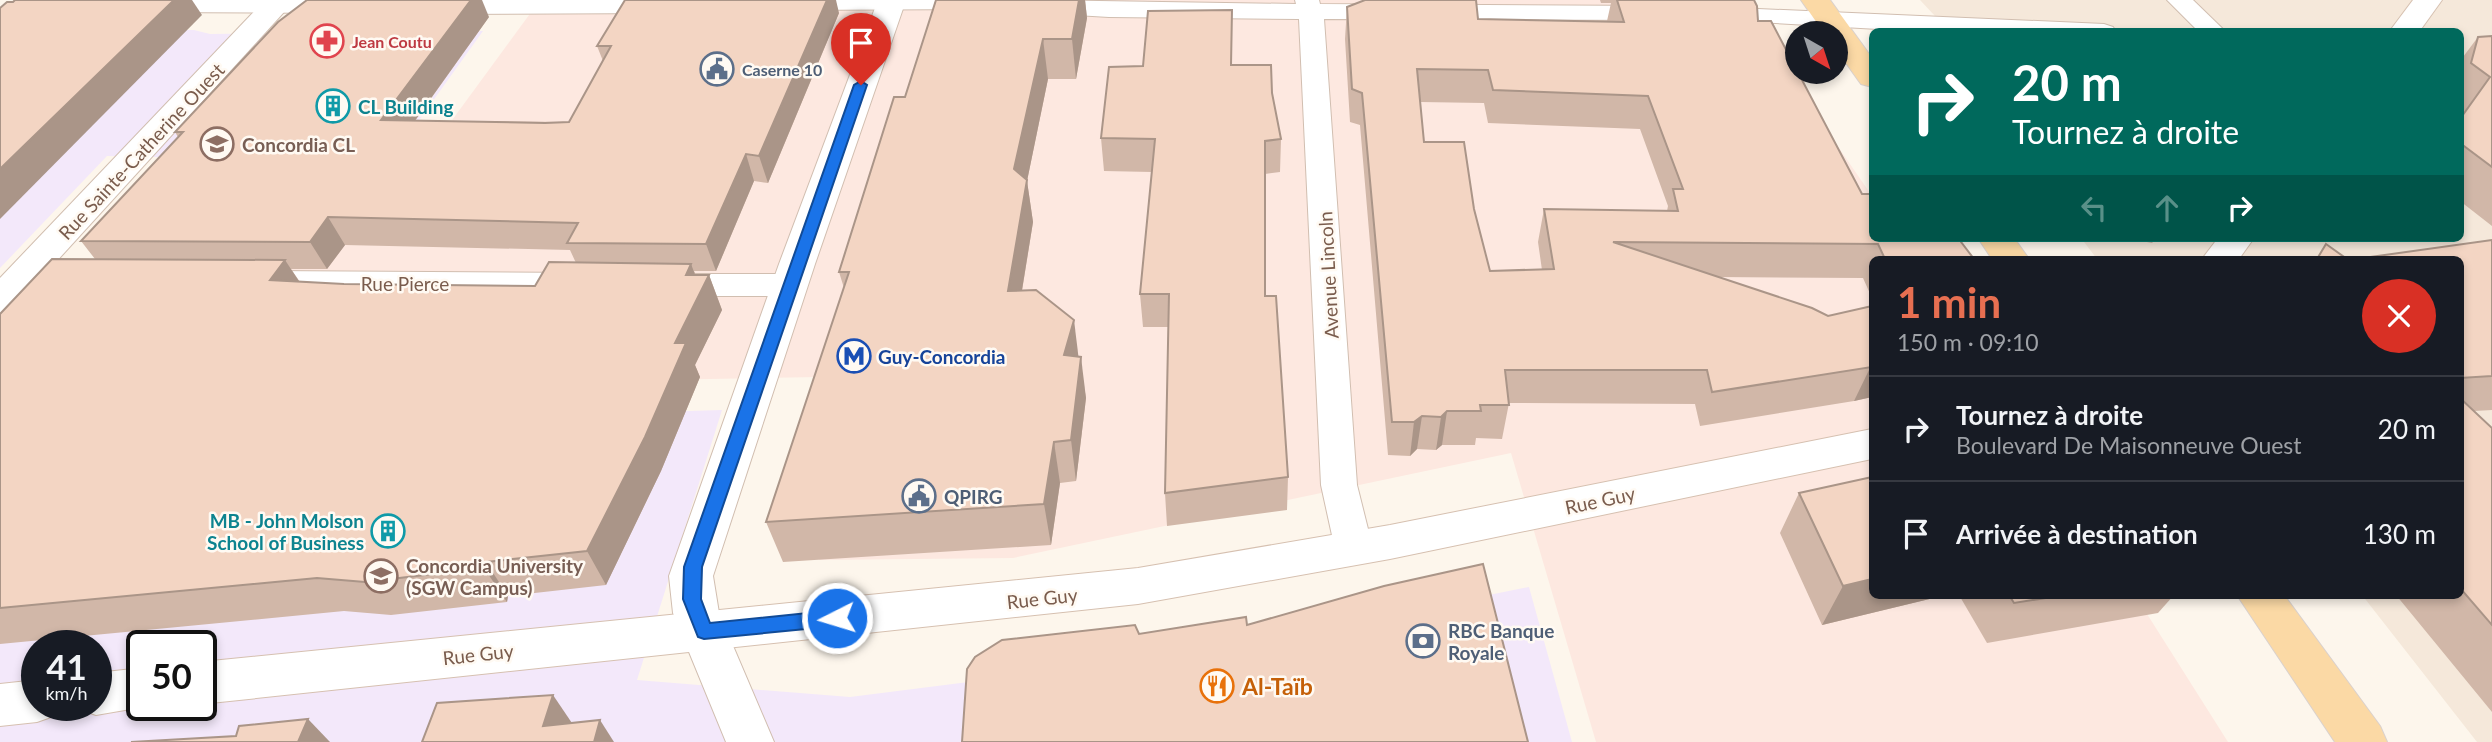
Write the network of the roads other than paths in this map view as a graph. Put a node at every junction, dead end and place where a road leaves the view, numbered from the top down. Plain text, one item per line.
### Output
1 (2179, 0) edge
2 (2428, 0) edge
3 (892, 1) edge
4 (279, 3) edge
5 (768, 3) edge
6 (685, 4) edge
7 (129, 5) edge
8 (1308, 5) edge
9 (368, 6) edge
10 (423, 7) edge
11 (1821, 9) edge
12 (2055, 28) edge
13 (2210, 28) edge
14 (2406, 28) edge
15 (1869, 74) edge
16 (1998, 242) edge
17 (2234, 242) edge
18 (2009, 256) edge
19 (2222, 256) edge
20 (55, 280) edge
21 (234, 282) edge
22 (605, 284) edge
23 (646, 285) edge
24 (790, 285) junction
25 (10, 290) edge
26 (1869, 445) edge
27 (1354, 549) junction
28 (2262, 599) edge
29 (704, 631) junction
30 (217, 681) edge
31 (21, 703) edge
32 (0, 705) edge
33 (750, 742) edge
34 (2364, 742) edge

1 - 13 street
2 - 14 main road
3 - 5 street
3 - 8 street
3 - 24 main road
4 - 7 street
4 - 9 street
4 - 25 main road, Rue Sainte-Catherine Ouest
6 - 10 street
8 - 11 street
8 - 27 street, Avenue Lincoln
11 - 12 street
11 - 15 main road
16 - 18 main road
17 - 19 main road
20 - 25 street
21 - 22 street, Rue Pierce
23 - 24 street
24 - 29 main road
26 - 27 main road, Rue Guy
27 - 29 main road, Rue Guy
28 - 34 main road
29 - 30 main road, Rue Guy
29 - 33 main road
31 - 32 main road

